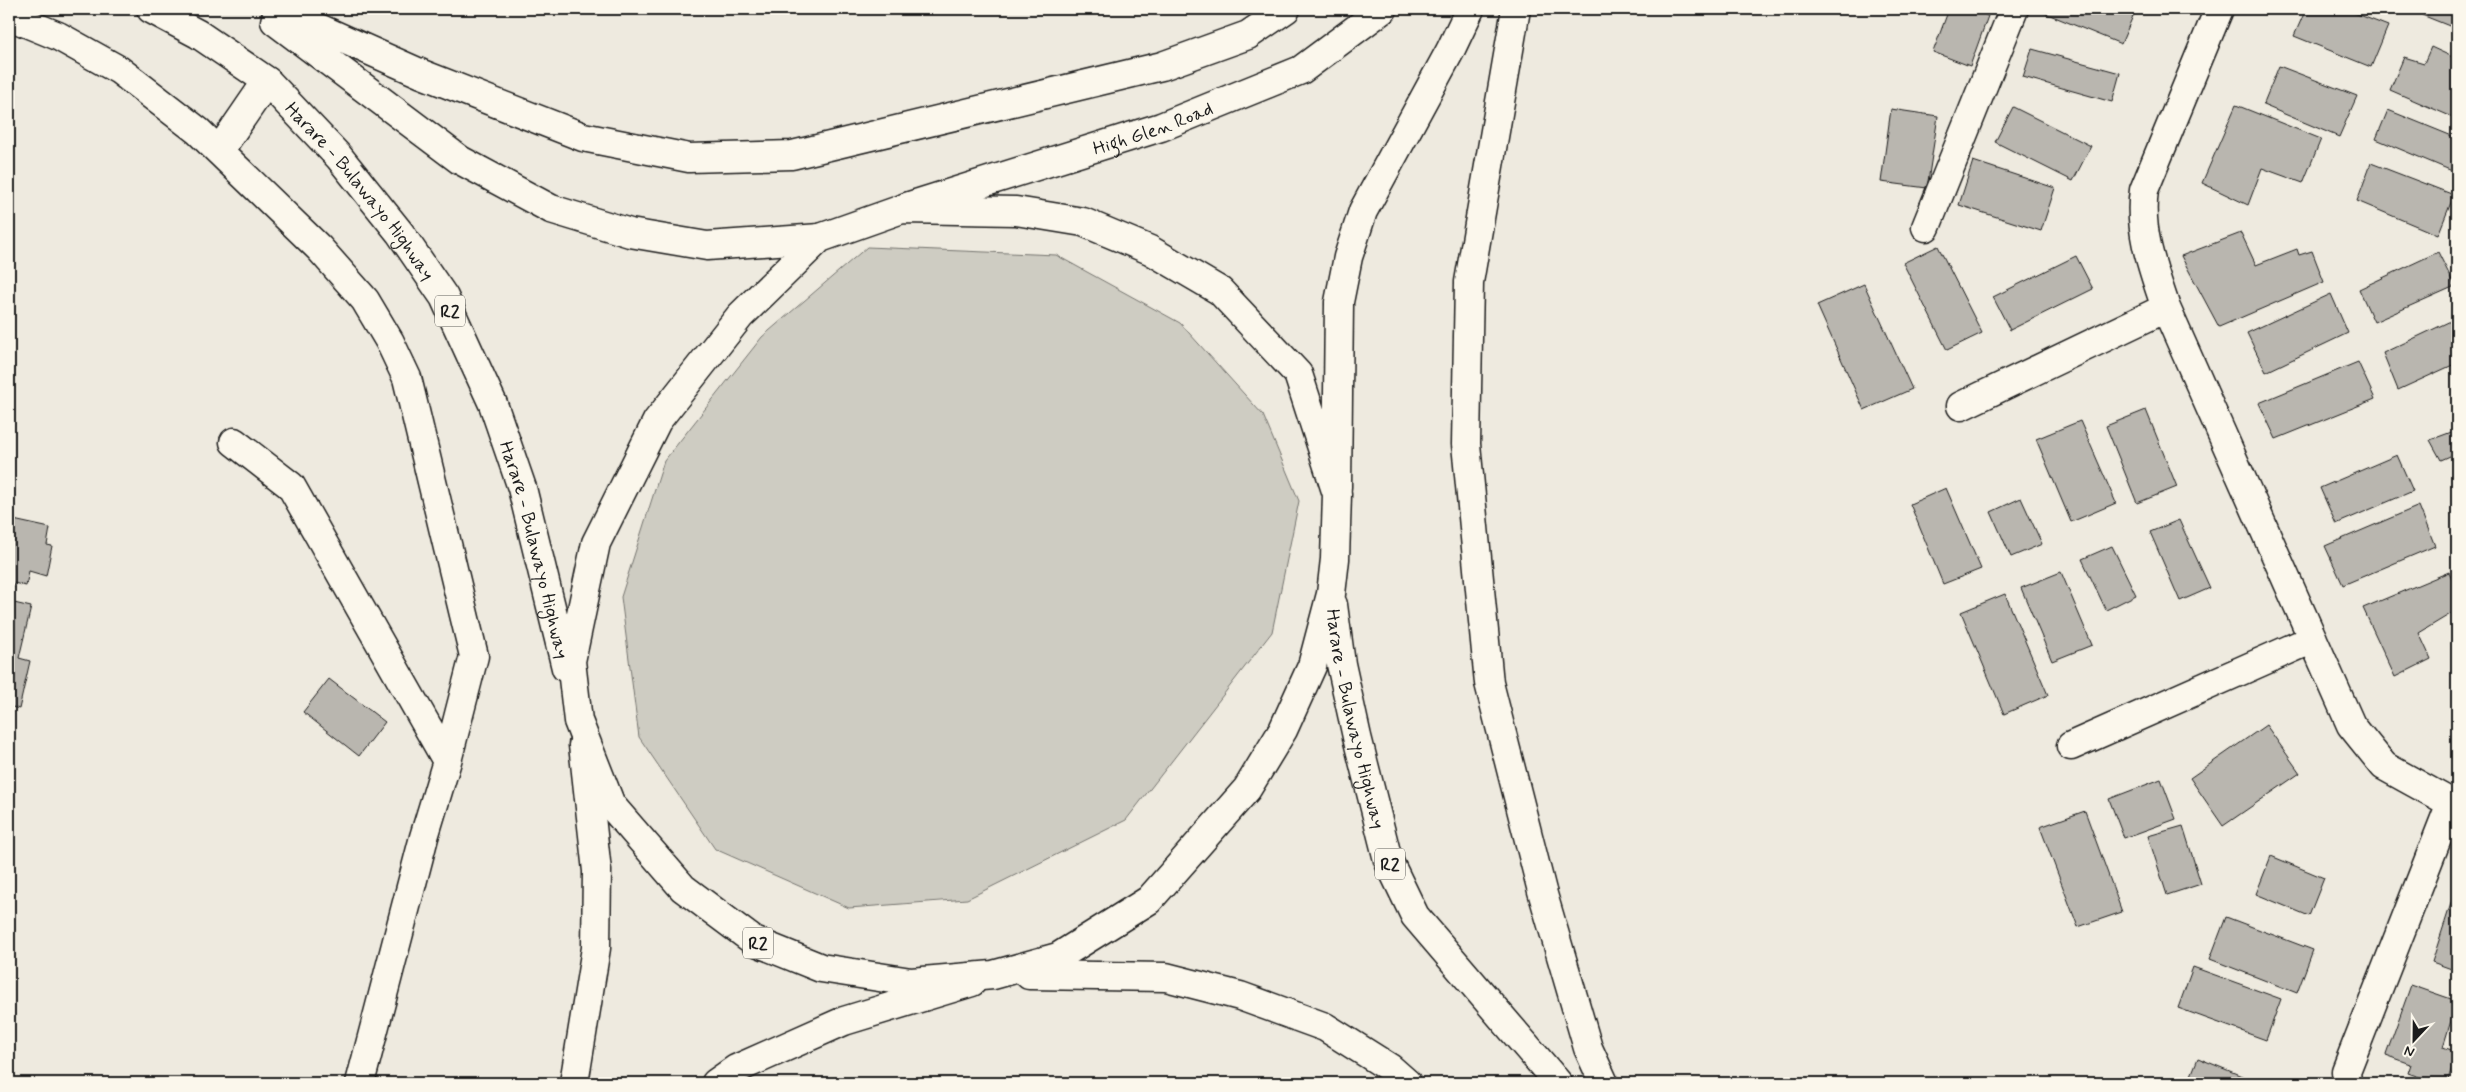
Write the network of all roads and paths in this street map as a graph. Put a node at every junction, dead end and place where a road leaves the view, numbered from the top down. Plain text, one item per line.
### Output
1 (151, 9) edge
2 (257, 9) edge
3 (276, 9) edge
4 (1286, 9) edge
5 (1383, 9) edge
6 (1470, 9) edge
7 (1516, 9) edge
8 (2014, 9) edge
9 (2219, 9) edge
10 (9, 16) edge
11 (267, 81) junction
12 (219, 151) junction
13 (902, 209) junction
14 (1926, 227) dead end
15 (820, 238) junction
16 (2166, 308) junction
17 (1961, 406) dead end
18 (234, 442) dead end
19 (1337, 494) junction
20 (1331, 594) junction
21 (2312, 639) junction
22 (580, 726) junction
23 (2070, 746) dead end
24 (447, 761) junction
25 (2454, 804) edge
26 (993, 975) junction
27 (360, 1083) edge
28 (574, 1083) edge
29 (716, 1083) edge
30 (1407, 1083) edge
31 (1558, 1083) edge
32 (1604, 1083) edge
33 (2347, 1083) edge

1 - 11 main road, Harare - Bulawayo Highway / R2
2 - 15 main road, Harare - Bulawayo Highway / R2
3 - 4 main road
5 - 13 main road, High Glen Road
6 - 19 main road
7 - 32 main road
8 - 14 main road
9 - 16 main road
10 - 12 main road
11 - 12 main road
11 - 22 main road, Harare - Bulawayo Highway / R2
12 - 24 main road
13 - 15 main road, Harare - Bulawayo Highway / R2
13 - 19 main road, Harare - Bulawayo Highway / R2
15 - 22 main road, Harare - Bulawayo Highway / R2
16 - 17 main road
16 - 21 main road
18 - 24 main road
19 - 20 main road, Harare - Bulawayo Highway / R2
20 - 26 main road, Harare - Bulawayo Highway / R2
20 - 31 main road, Harare - Bulawayo Highway / R2
21 - 23 main road
21 - 25 main road
22 - 26 main road, Harare - Bulawayo Highway / R2
22 - 28 main road
24 - 27 main road
25 - 33 main road
26 - 29 main road
26 - 30 main road, Harare - Bulawayo Highway / R2

